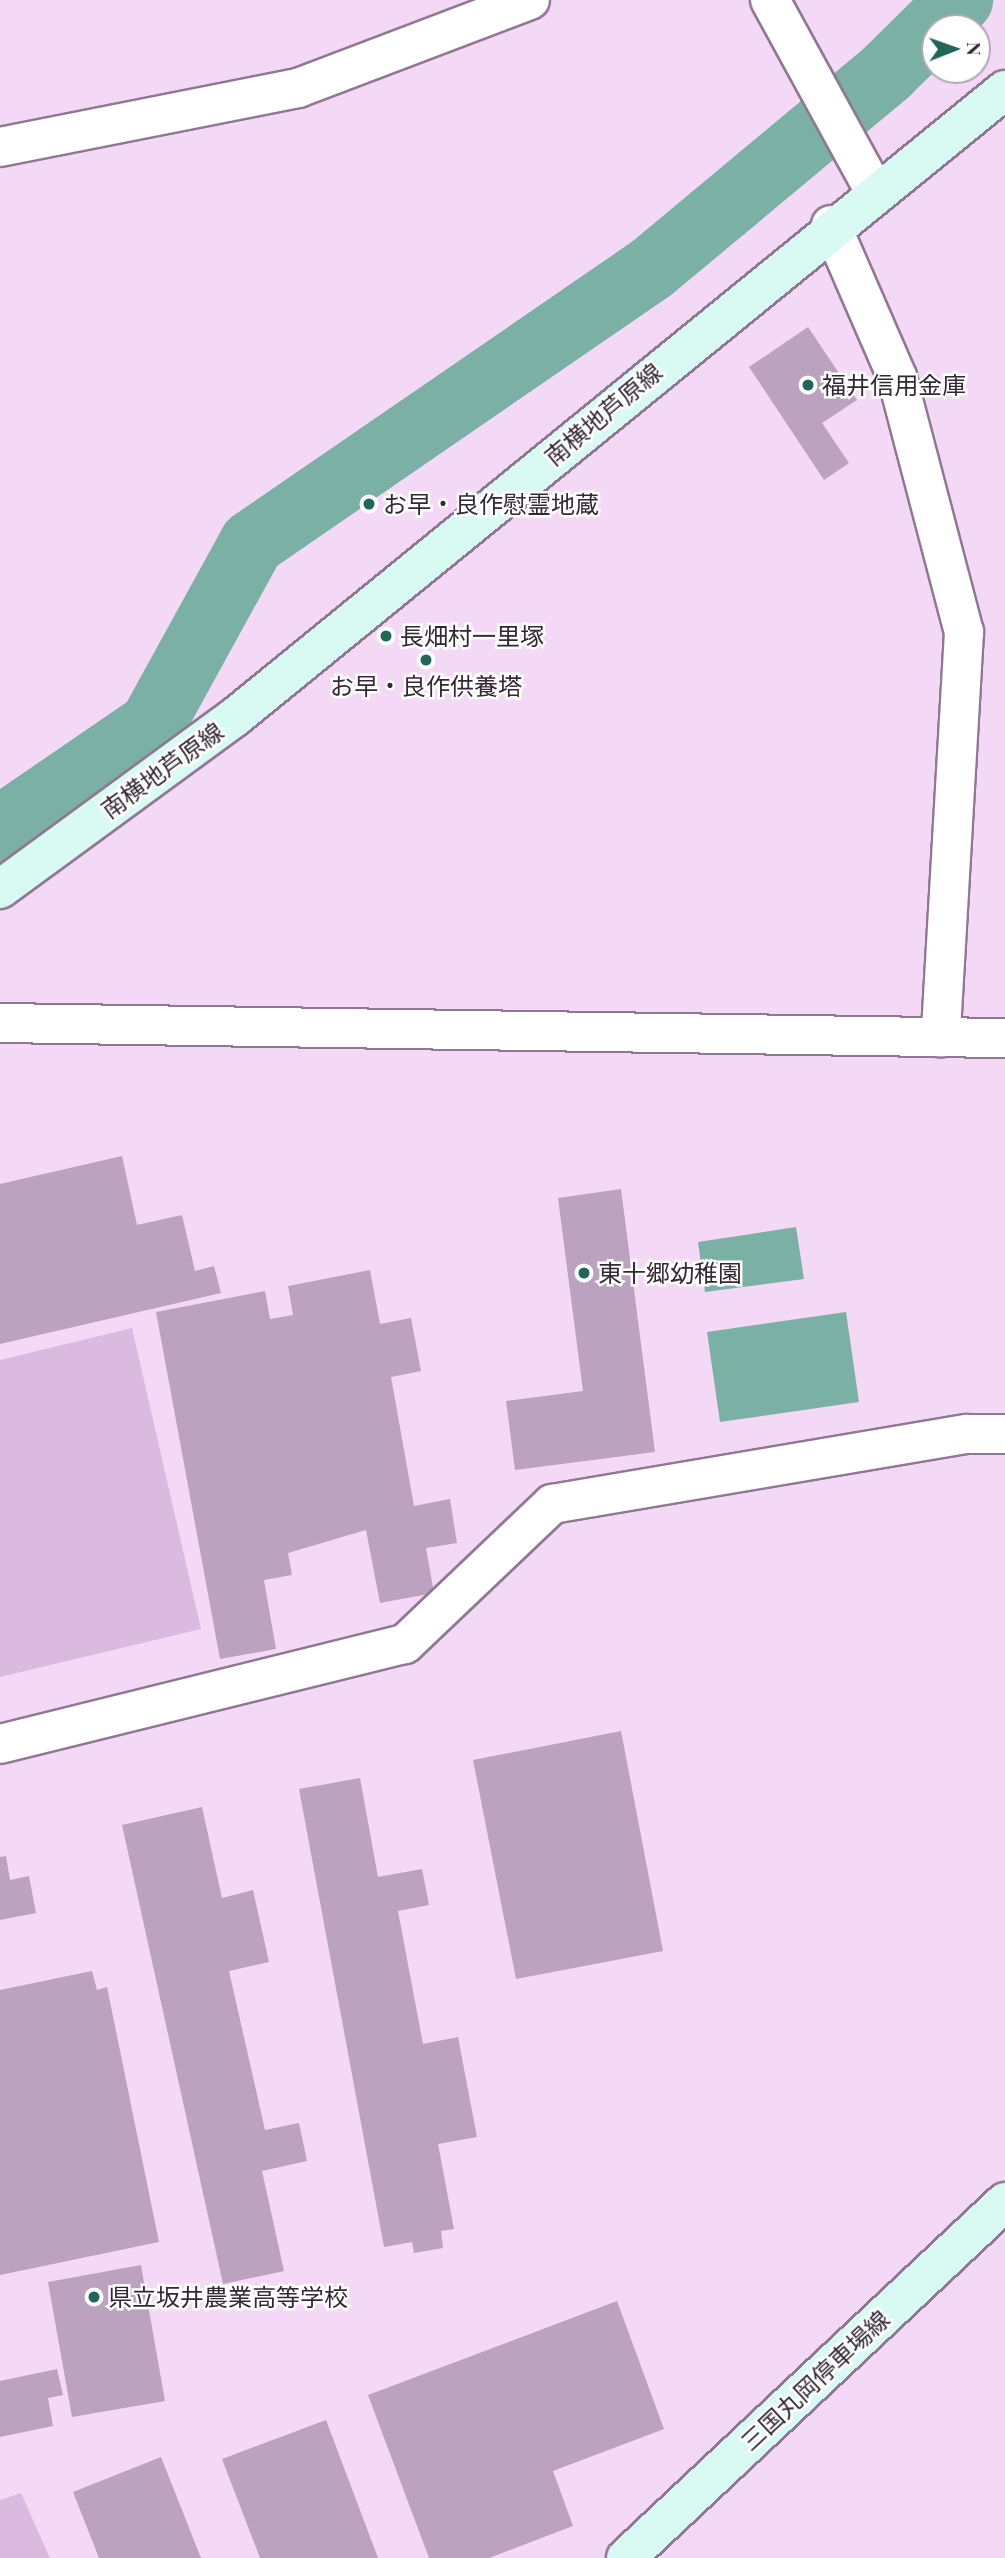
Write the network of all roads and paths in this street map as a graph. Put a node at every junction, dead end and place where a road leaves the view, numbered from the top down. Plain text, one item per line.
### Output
1 (530, 0) edge
2 (769, 0) edge
3 (1005, 90) edge
4 (0, 147) edge
5 (876, 194) junction
6 (831, 225) junction
7 (0, 889) edge
8 (0, 1023) edge
9 (941, 1037) junction
10 (1005, 1038) edge
11 (1005, 1434) edge
12 (0, 1744) edge
13 (1005, 2202) edge
14 (626, 2558) edge

1 - 4 street
2 - 5 street
3 - 5 main road, 南横地芦原線
5 - 6 main road, 南横地芦原線
6 - 7 main road, 南横地芦原線
6 - 9 street
8 - 9 street
9 - 10 street
11 - 12 street
13 - 14 main road, 三国丸岡停車場線

